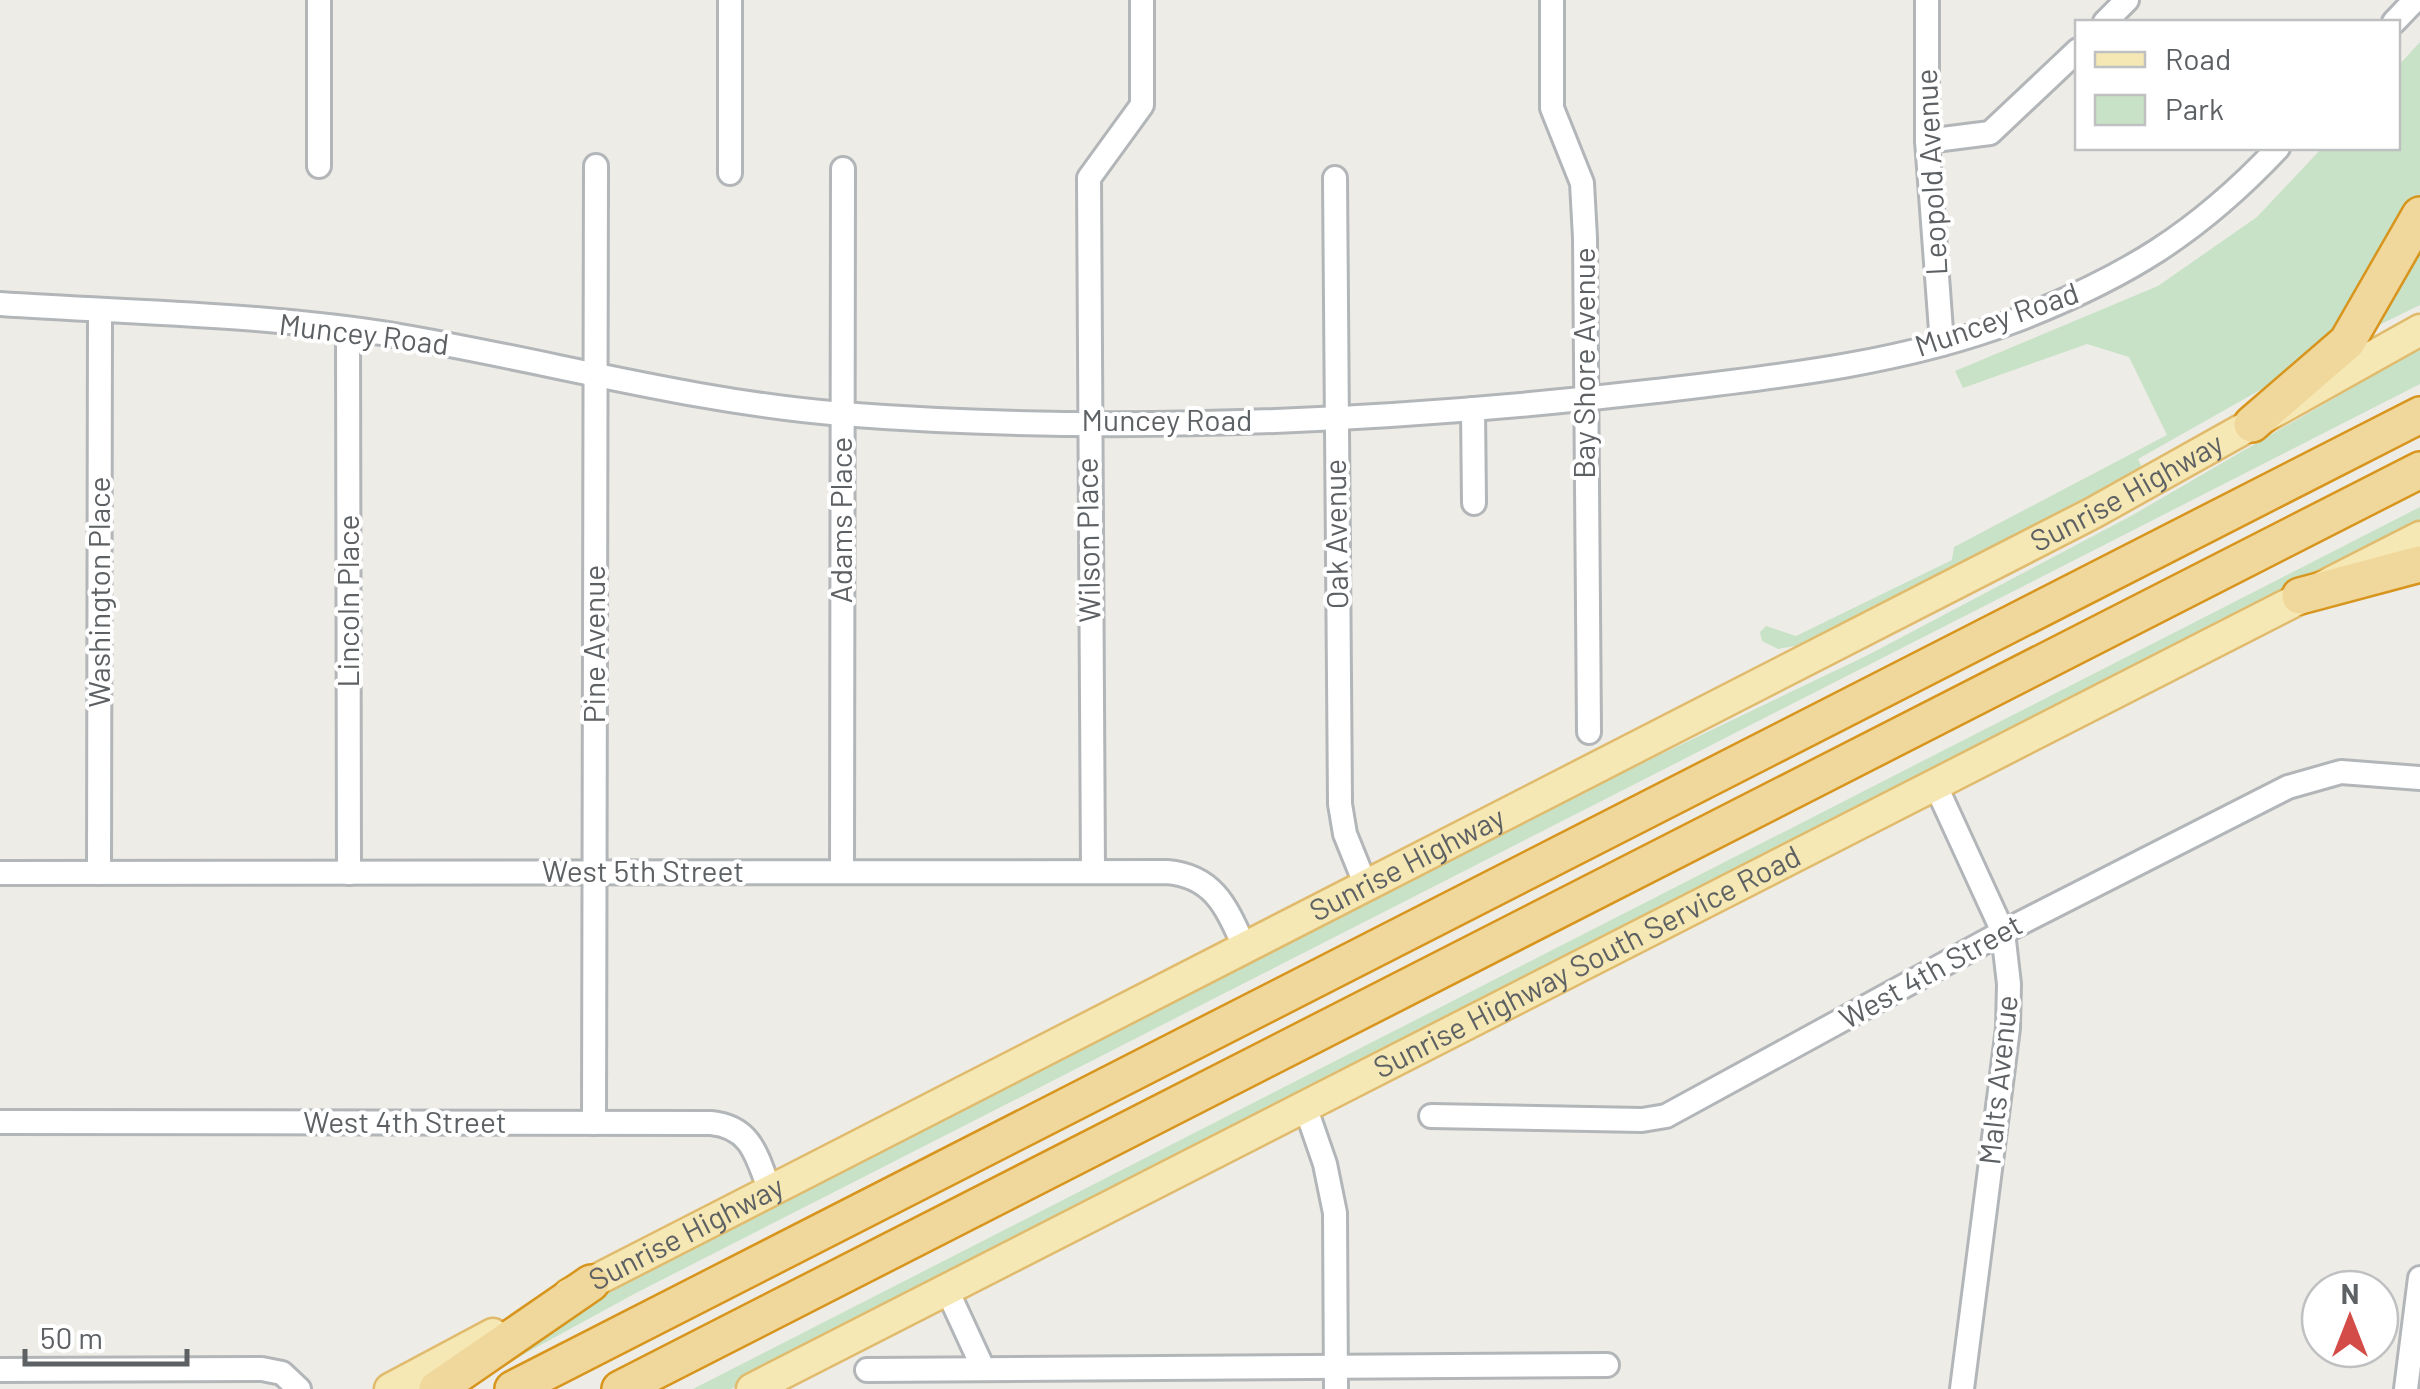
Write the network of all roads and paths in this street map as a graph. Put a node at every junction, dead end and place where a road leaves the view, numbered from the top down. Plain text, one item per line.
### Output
1 (318, 0) edge
2 (730, 0) edge
3 (1142, 0) edge
4 (1552, 0) edge
5 (1927, 0) edge
6 (2127, 0) edge
7 (2414, 0) edge
8 (2107, 20) edge
9 (2396, 20) edge
10 (2075, 53) edge
11 (1927, 141) junction
12 (2276, 150) edge
13 (319, 166) dead end
14 (596, 166) dead end
15 (843, 169) dead end
16 (730, 173) dead end
17 (1335, 178) dead end
18 (2420, 215) edge
19 (0, 304) edge
20 (100, 311) junction
21 (348, 329) junction
22 (2420, 330) edge
23 (1942, 344) junction
24 (594, 376) junction
25 (1584, 399) junction
26 (1473, 409) junction
27 (842, 414) junction
28 (2420, 415) edge
29 (1335, 419) junction
30 (1088, 422) junction
31 (2252, 424) junction
32 (2420, 470) edge
33 (1474, 504) dead end
34 (2420, 537) edge
35 (2420, 564) edge
36 (2300, 596) junction
37 (1589, 732) dead end
38 (2420, 778) edge
39 (1936, 784) junction
40 (349, 872) junction
41 (594, 872) junction
42 (842, 872) junction
43 (1093, 872) junction
44 (0, 873) edge
45 (99, 873) junction
46 (1366, 886) junction
47 (2003, 932) junction
48 (1245, 948) junction
49 (1304, 1106) junction
50 (1431, 1116) dead end
51 (0, 1122) edge
52 (594, 1122) junction
53 (770, 1191) junction
54 (2420, 1278) edge
55 (591, 1283) junction
56 (948, 1290) junction
57 (1607, 1365) dead end
58 (982, 1368) junction
59 (0, 1370) edge
60 (868, 1370) dead end
61 (1336, 1378) edge
62 (299, 1389) edge
63 (390, 1389) edge
64 (437, 1389) edge
65 (513, 1389) edge
66 (620, 1389) edge
67 (752, 1389) edge
68 (1962, 1389) edge
69 (2406, 1389) edge

1 - 13 street
2 - 16 street
3 - 30 street, Wilson Place
4 - 25 street, Bay Shore Avenue
5 - 11 street, Leopold Avenue
6 - 8 street
7 - 9 street
10 - 11 street
11 - 23 street, Leopold Avenue
12 - 23 street, Muncey Road
14 - 24 street, Pine Avenue
15 - 27 street, Adams Place
17 - 29 street, Oak Avenue
18 - 31 highway
19 - 20 street, Muncey Road
20 - 21 street, Muncey Road
20 - 45 street, Washington Place
21 - 24 street, Muncey Road
21 - 40 street, Lincoln Place
22 - 31 main road, Sunrise Highway
23 - 25 street, Muncey Road
24 - 27 street, Muncey Road
24 - 41 street, Pine Avenue
25 - 26 street, Muncey Road
25 - 37 street, Bay Shore Avenue
26 - 29 street, Muncey Road
26 - 33 street
27 - 30 street, Muncey Road
27 - 42 street, Adams Place
28 - 65 highway, Sunrise Highway
29 - 30 street, Muncey Road
29 - 46 street, Oak Avenue
30 - 43 street, Wilson Place
31 - 46 main road, Sunrise Highway
32 - 66 highway
34 - 36 main road, Sunrise Highway South Service Road
35 - 36 highway
36 - 39 main road, Sunrise Highway South Service Road
38 - 47 street, West 4th Street
39 - 47 street, Malts Avenue
39 - 49 main road, Sunrise Highway South Service Road
40 - 41 street, West 5th Street
40 - 45 street, West 5th Street
41 - 42 street, West 5th Street
41 - 52 street, Pine Avenue
42 - 43 street, West 5th Street
43 - 48 street, West 5th Street
44 - 45 street, West 5th Street
46 - 48 main road, Sunrise Highway
47 - 50 street, West 4th Street
47 - 68 street, Malts Avenue
48 - 53 main road, Sunrise Highway
49 - 56 main road, Sunrise Highway South Service Road
49 - 61 street
51 - 52 street, West 4th Street
52 - 53 street, West 4th Street
53 - 55 main road, Sunrise Highway
54 - 69 street
55 - 63 main road, Sunrise Highway
55 - 64 highway
56 - 58 street
56 - 67 main road, Sunrise Highway South Service Road
57 - 61 street
58 - 60 street
58 - 61 street
59 - 62 street

